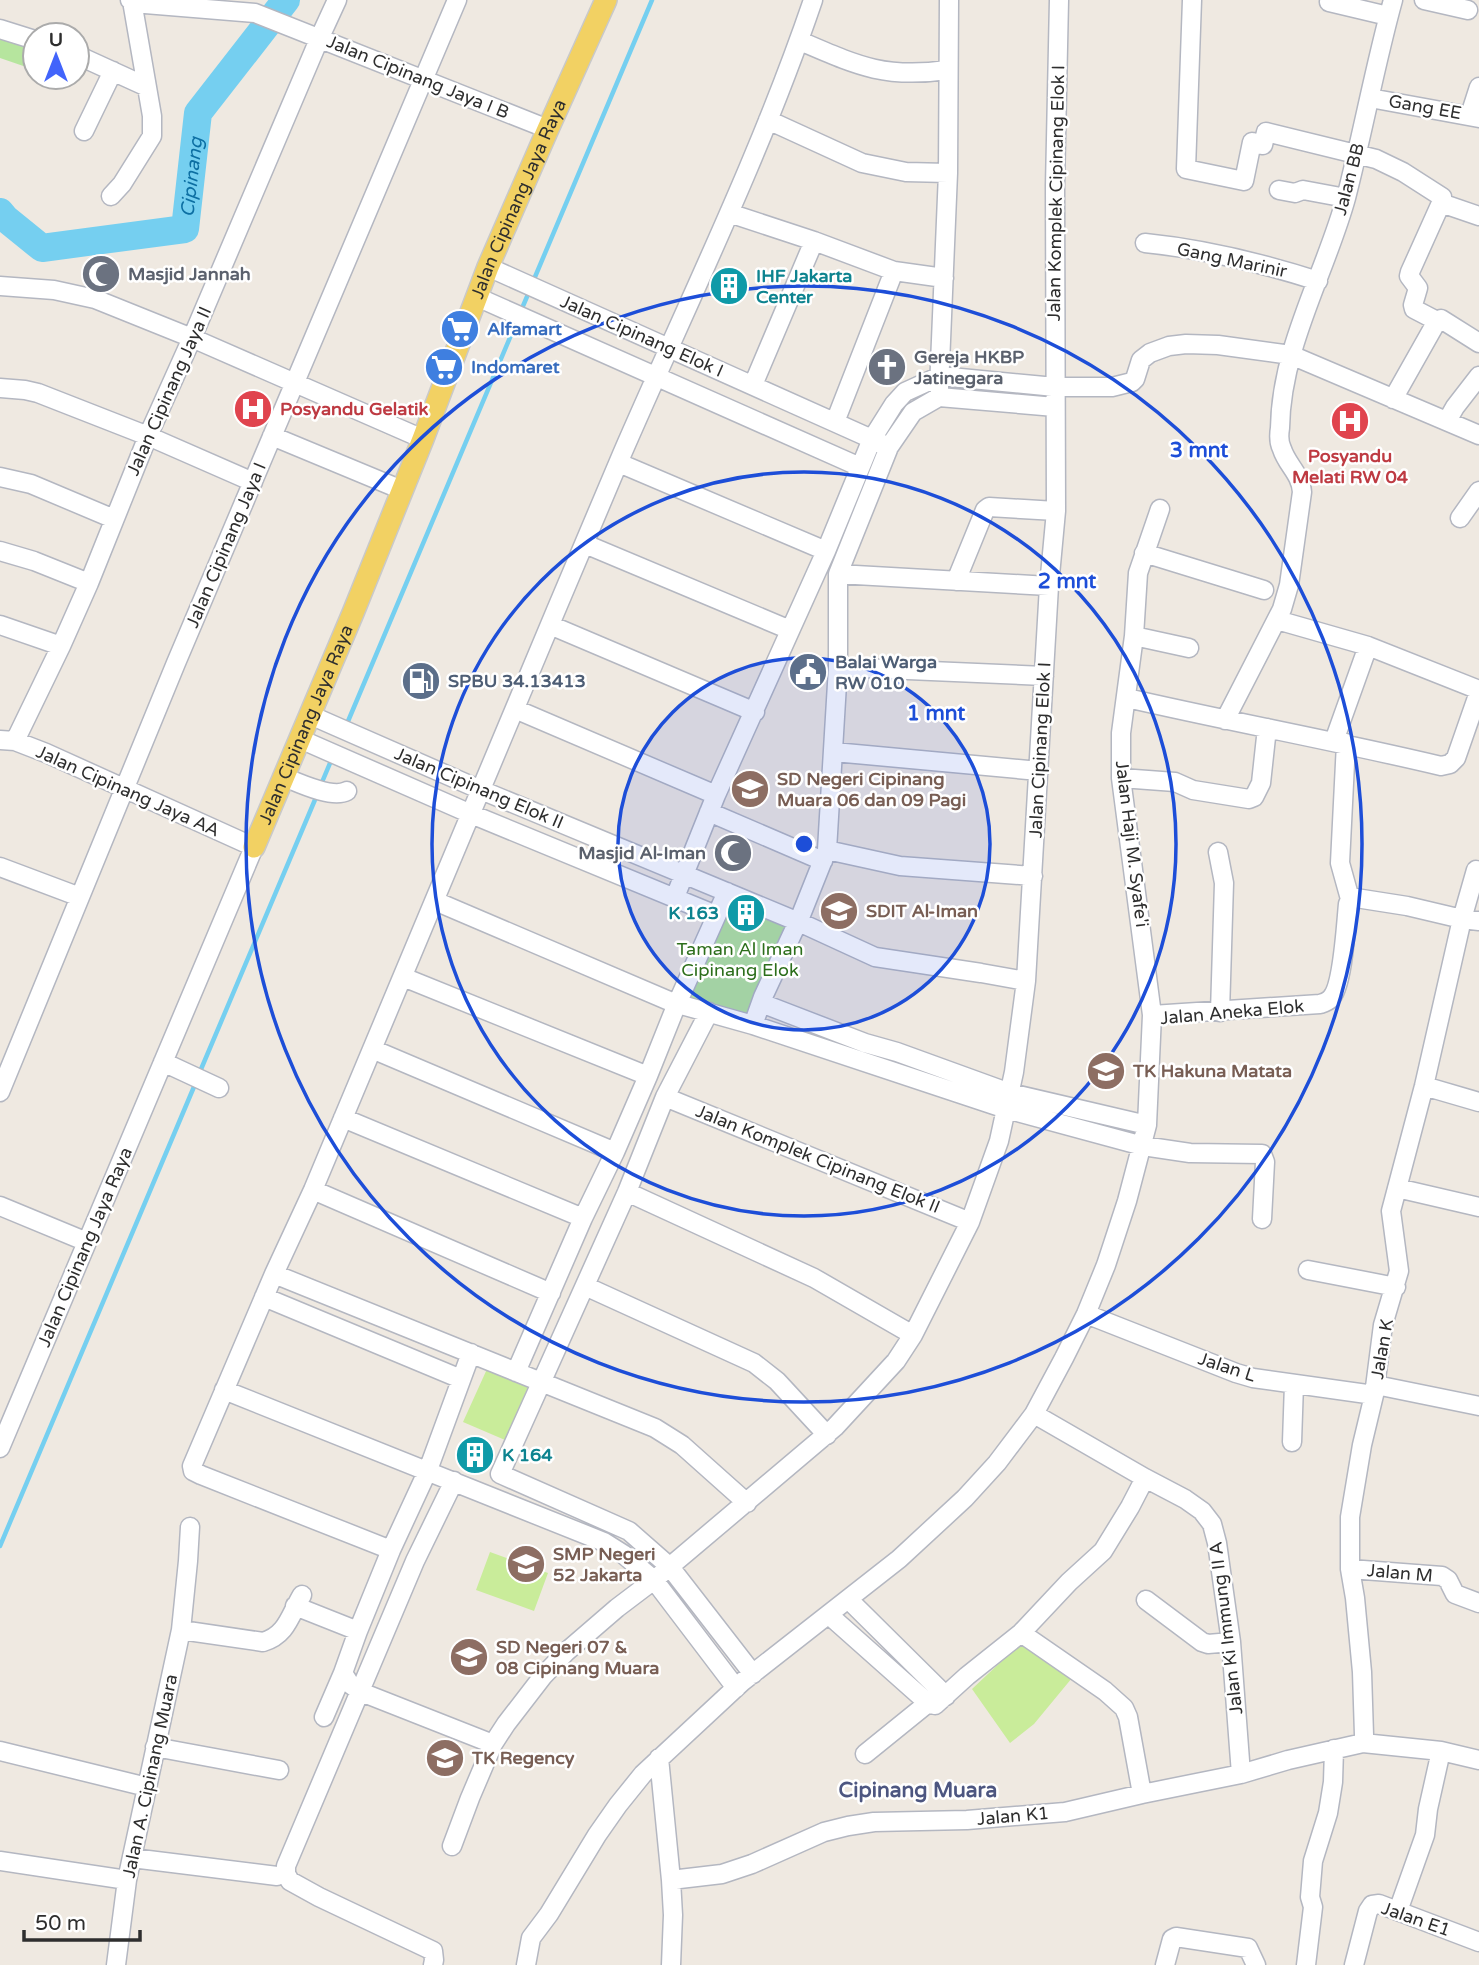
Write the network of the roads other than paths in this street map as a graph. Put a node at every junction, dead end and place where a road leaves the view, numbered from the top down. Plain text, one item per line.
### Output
1 (131, 0) edge
2 (337, 0) edge
3 (457, 0) edge
4 (606, 0) edge
5 (813, 0) edge
6 (949, 0) edge
7 (1059, 0) edge
8 (1192, 0) edge
9 (1424, 0) edge
10 (1329, 2) dead end
11 (1391, 8) edge
12 (1468, 10) dead end
13 (0, 29) edge
14 (21, 36) edge
15 (320, 37) junction
16 (800, 41) junction
17 (91, 61) edge
18 (947, 70) junction
19 (113, 71) junction
20 (425, 80) junction
21 (145, 86) junction
22 (1479, 88) edge
23 (1370, 98) junction
24 (1475, 116) edge
25 (768, 120) junction
26 (548, 128) junction
27 (83, 131) dead end
28 (1355, 154) junction
29 (947, 173) junction
30 (1279, 190) dead end
31 (111, 196) dead end
32 (1346, 198) junction
33 (1441, 203) junction
34 (729, 213) junction
35 (1479, 216) edge
36 (814, 241) junction
37 (1145, 243) dead end
38 (497, 271) junction
39 (894, 271) junction
40 (944, 278) junction
41 (1318, 281) junction
42 (0, 286) edge
43 (486, 301) junction
44 (1437, 321) junction
45 (192, 338) junction
46 (1479, 343) edge
47 (669, 348) junction
48 (1291, 355) junction
49 (656, 376) junction
50 (940, 376) junction
51 (1479, 376) edge
52 (295, 383) junction
53 (753, 386) junction
54 (1055, 387) junction
55 (0, 388) edge
56 (939, 397) junction
57 (1393, 398) junction
58 (1055, 407) junction
59 (1447, 421) junction
60 (835, 422) junction
61 (1479, 435) edge
62 (148, 436) junction
63 (272, 436) junction
64 (423, 439) junction
65 (872, 439) junction
66 (889, 447) junction
67 (619, 463) junction
68 (860, 467) junction
69 (0, 477) edge
70 (253, 482) junction
71 (402, 490) junction
72 (1479, 491) edge
73 (1160, 509) dead end
74 (1056, 511) junction
75 (1460, 518) dead end
76 (114, 519) junction
77 (585, 544) junction
78 (0, 551) edge
79 (826, 551) junction
80 (1144, 553) junction
81 (838, 574) junction
82 (956, 581) junction
83 (89, 583) junction
84 (1049, 586) junction
85 (1264, 590) dead end
86 (1277, 620) junction
87 (0, 625) edge
88 (550, 625) junction
89 (790, 630) junction
90 (1134, 636) junction
91 (61, 646) junction
92 (1368, 646) junction
93 (1189, 648) dead end
94 (838, 667) junction
95 (1044, 676) junction
96 (1479, 691) edge
97 (1127, 698) junction
98 (515, 709) junction
99 (755, 712) junction
100 (314, 716) junction
101 (1226, 720) junction
102 (1267, 728) junction
103 (7, 740) edge
104 (303, 740) junction
105 (1340, 742) junction
106 (834, 752) junction
107 (1039, 771) junction
108 (1121, 778) junction
109 (291, 780) junction
110 (124, 788) junction
111 (481, 790) junction
112 (346, 791) dead end
113 (713, 804) junction
114 (471, 814) junction
115 (254, 847) junction
116 (1218, 852) dead end
117 (825, 855) junction
118 (1476, 870) dead end
119 (2, 872) edge
120 (684, 874) junction
121 (1033, 876) junction
122 (727, 892) junction
123 (80, 897) junction
124 (675, 898) junction
125 (1350, 899) junction
126 (435, 901) junction
127 (716, 915) junction
128 (1470, 920) edge
129 (798, 922) junction
130 (403, 978) junction
131 (1026, 981) junction
132 (761, 1003) junction
133 (677, 1005) junction
134 (709, 1012) junction
135 (1220, 1012) junction
136 (1152, 1015) junction
137 (753, 1025) junction
138 (372, 1049) junction
139 (163, 1062) junction
140 (648, 1076) junction
141 (206, 1081) dead end
142 (1424, 1086) junction
143 (0, 1092) edge
144 (666, 1097) junction
145 (1008, 1101) junction
146 (1479, 1102) edge
147 (344, 1118) junction
148 (1147, 1125) junction
149 (1143, 1146) junction
150 (615, 1152) junction
151 (1397, 1188) junction
152 (313, 1190) junction
153 (627, 1192) junction
154 (0, 1206) edge
155 (1479, 1207) edge
156 (583, 1218) junction
157 (1262, 1219) dead end
158 (970, 1222) junction
159 (87, 1242) junction
160 (1308, 1270) dead end
161 (274, 1274) junction
162 (585, 1286) junction
163 (1396, 1287) junction
164 (551, 1293) junction
165 (264, 1297) junction
166 (1086, 1314) junction
167 (912, 1335) junction
168 (471, 1353) junction
169 (516, 1372) junction
170 (461, 1380) junction
171 (542, 1382) junction
172 (1294, 1384) junction
173 (224, 1390) junction
174 (1375, 1390) junction
175 (1479, 1406) edge
176 (1034, 1414) junction
177 (827, 1435) junction
178 (1292, 1443) dead end
179 (0, 1448) edge
180 (428, 1471) junction
181 (500, 1474) junction
182 (1145, 1478) junction
183 (454, 1481) junction
184 (489, 1495) junction
185 (747, 1503) junction
186 (190, 1527) dead end
187 (391, 1550) junction
188 (670, 1567) junction
189 (1350, 1569) junction
190 (654, 1580) junction
191 (848, 1599) junction
192 (1146, 1600) dead end
193 (1479, 1603) edge
194 (829, 1615) junction
195 (181, 1630) junction
196 (358, 1632) junction
197 (1021, 1633) junction
198 (1231, 1642) junction
199 (344, 1673) junction
200 (753, 1674) junction
201 (736, 1688) junction
202 (361, 1692) junction
203 (946, 1696) junction
204 (928, 1703) junction
205 (324, 1717) dead end
206 (1363, 1743) junction
207 (493, 1744) junction
208 (155, 1748) junction
209 (1334, 1749) junction
210 (0, 1751) edge
211 (1441, 1751) junction
212 (865, 1754) dead end
213 (659, 1758) junction
214 (1479, 1760) edge
215 (279, 1770) dead end
216 (1241, 1774) junction
217 (147, 1787) junction
218 (1142, 1794) junction
219 (452, 1846) dead end
220 (132, 1858) junction
221 (0, 1861) edge
222 (277, 1876) dead end
223 (127, 1880) junction
224 (671, 1880) junction
225 (1398, 1911) junction
226 (1479, 1942) edge
227 (116, 1965) edge
228 (433, 1965) edge
229 (526, 1965) edge
230 (671, 1965) edge
231 (1165, 1965) edge
232 (1256, 1965) edge
233 (1306, 1965) edge
234 (1354, 1965) edge

1 - 15 street, Jalan Cipinang Jaya I B
1 - 21 street
2 - 15 street, Jalan Cipinang Jaya II
3 - 20 street, Jalan Cipinang Jaya I
4 - 26 main road, Jalan Cipinang Jaya Raya
5 - 16 street
6 - 18 street
7 - 54 street, Jalan Komplek Cipinang Elok I
8 - 28 street
9 - 12 street
10 - 11 street
11 - 23 street, Jalan BB
13 - 14 street
15 - 20 street, Jalan Cipinang Jaya I B
15 - 45 street, Jalan Cipinang Jaya II
16 - 18 street
16 - 25 street
17 - 19 street
18 - 29 street
19 - 21 street
19 - 27 street
20 - 26 street, Jalan Cipinang Jaya I B
20 - 52 street, Jalan Cipinang Jaya I
21 - 31 street
22 - 24 street
23 - 24 street, Gang EE
23 - 28 street, Jalan BB
25 - 29 street
25 - 34 street
26 - 38 main road, Jalan Cipinang Jaya Raya
28 - 32 street, Jalan BB
28 - 33 street
29 - 40 street
30 - 32 street
32 - 41 street, Jalan BB
33 - 35 street
33 - 44 street
34 - 36 street
34 - 47 street
36 - 39 street
36 - 53 street
37 - 41 street, Gang Marinir
38 - 43 main road, Jalan Cipinang Jaya Raya
38 - 47 street, Jalan Cipinang Elok I
39 - 40 street
39 - 60 street
40 - 50 street
41 - 48 street, Jalan BB
42 - 45 street
43 - 49 street, Jalan Cipinang Elok I
43 - 64 main road, Jalan Cipinang Jaya Raya
44 - 46 street
44 - 57 street
45 - 52 street
45 - 62 street, Jalan Cipinang Jaya II
47 - 49 street
47 - 53 street, Jalan Cipinang Elok I
48 - 54 street
48 - 57 street
48 - 86 street, Jalan BB
49 - 67 street
49 - 68 street, Jalan Cipinang Elok I
50 - 54 street
50 - 56 street
50 - 65 street
51 - 59 street
52 - 63 street, Jalan Cipinang Jaya I
52 - 64 street
53 - 60 street, Jalan Cipinang Elok I
54 - 58 street, Jalan Cipinang Elok I
55 - 62 street
56 - 58 street
56 - 66 street
57 - 59 street
58 - 74 street, Jalan Cipinang Elok I
59 - 61 street
60 - 65 street, Jalan Cipinang Elok I
62 - 70 street
62 - 76 street, Jalan Cipinang Jaya II
63 - 70 street, Jalan Cipinang Jaya I
63 - 71 street
64 - 71 main road, Jalan Cipinang Jaya Raya
65 - 66 street, Jalan Cipinang Elok I
65 - 68 street
66 - 81 street
67 - 77 street
67 - 79 street
68 - 79 street
69 - 76 street
70 - 110 street, Jalan Cipinang Jaya I
71 - 100 main road, Jalan Cipinang Jaya Raya
72 - 75 street
73 - 80 street, Jalan Haji M. Syafe'i
74 - 82 street
74 - 84 street, Jalan Cipinang Elok I
76 - 83 street, Jalan Cipinang Jaya II
77 - 88 street
77 - 89 street
78 - 83 street
79 - 89 street
80 - 85 street
80 - 90 street, Jalan Haji M. Syafe'i
81 - 82 street
81 - 94 street
82 - 84 street
83 - 91 street, Jalan Cipinang Jaya II
84 - 95 street, Jalan Cipinang Elok I
86 - 92 street
86 - 101 street, Jalan BB
87 - 91 street
88 - 98 street
88 - 99 street
89 - 99 street
90 - 93 street
90 - 97 street, Jalan Haji M. Syafe'i
91 - 103 street, Jalan Cipinang Jaya II
92 - 96 street
92 - 105 street
94 - 95 street
94 - 106 street
95 - 107 street, Jalan Cipinang Elok I
96 - 105 street
97 - 101 street
97 - 108 street, Jalan Haji M. Syafe'i
98 - 111 street
98 - 113 street
99 - 113 street
100 - 104 main road, Jalan Cipinang Jaya Raya
100 - 111 street, Jalan Cipinang Elok II
101 - 102 street
102 - 105 street
102 - 108 street
103 - 110 street, Jalan Cipinang Jaya AA
104 - 109 main road, Jalan Cipinang Jaya Raya
104 - 114 street, Jalan Cipinang Elok II
105 - 125 street
106 - 107 street
106 - 117 street
107 - 121 street, Jalan Cipinang Elok I
108 - 136 street, Jalan Haji M. Syafe'i
109 - 112 street
109 - 115 main road, Jalan Cipinang Jaya Raya
110 - 115 street, Jalan Cipinang Jaya AA
110 - 123 street, Jalan Cipinang Jaya I
111 - 114 street
111 - 120 street, Jalan Cipinang Elok II
113 - 117 street
113 - 120 street
114 - 124 street, Jalan Cipinang Elok II
114 - 126 street
115 - 139 street, Jalan Cipinang Jaya Raya
116 - 135 street
117 - 121 street
117 - 129 street
118 - 128 street, Jalan K
119 - 123 street
120 - 122 street, Jalan Cipinang Elok II
120 - 124 street
121 - 131 street, Jalan Cipinang Elok I
122 - 127 street
122 - 129 street, Jalan Cipinang Elok II
123 - 143 street, Jalan Cipinang Jaya I
124 - 127 street, Jalan Cipinang Elok II
125 - 128 street
125 - 135 street, Jalan Aneka Elok
126 - 130 street
126 - 133 street
127 - 133 street
128 - 142 street, Jalan K
129 - 131 street
129 - 132 street
130 - 138 street
130 - 140 street
131 - 145 street, Jalan Cipinang Elok I
132 - 137 street
132 - 145 street
133 - 134 street
133 - 140 street
134 - 137 street
134 - 144 street
135 - 136 street, Jalan Aneka Elok
136 - 148 street, Jalan Aneka Elok
137 - 145 street
138 - 147 street
138 - 150 street
139 - 141 street
139 - 159 street, Jalan Cipinang Jaya Raya
140 - 150 street
142 - 146 street
142 - 151 street, Jalan K
144 - 153 street
144 - 158 street, Jalan Komplek Cipinang Elok II
145 - 148 street
145 - 149 street
145 - 158 street
147 - 152 street
147 - 156 street
148 - 149 street, Jalan Aneka Elok
149 - 157 street
149 - 166 street
150 - 156 street
151 - 155 street
151 - 163 street, Jalan K
152 - 161 street
152 - 164 street
153 - 162 street
153 - 167 street
154 - 159 street
156 - 164 street
158 - 167 street
159 - 179 street, Jalan Cipinang Jaya Raya
160 - 163 street
161 - 165 street
161 - 168 street
162 - 171 street
162 - 177 street
163 - 174 street, Jalan K
164 - 169 street
165 - 170 street
165 - 173 street
166 - 172 street, Jalan L
166 - 176 street
167 - 177 street
168 - 169 street
168 - 170 street
169 - 171 street
170 - 180 street
171 - 181 street
171 - 185 street
172 - 174 street, Jalan L
172 - 178 street
173 - 180 street
173 - 187 street
174 - 175 street, Jalan L
174 - 189 street, Jalan K
176 - 182 street, Jalan Ki Immung II A
176 - 191 street
177 - 185 street
180 - 183 street
180 - 187 street
181 - 184 street
181 - 188 street
182 - 197 street
182 - 198 street, Jalan Ki Immung II A
183 - 184 street
183 - 202 street
184 - 190 street
185 - 188 street
186 - 195 street, Jalan A. Cipinang Muara
187 - 196 street
188 - 190 street
188 - 200 street
189 - 193 street, Jalan M
189 - 206 street, Jalan K
190 - 201 street
190 - 207 street
191 - 194 street
191 - 203 street
192 - 198 street
194 - 200 street
194 - 204 street
195 - 196 street
195 - 208 street, Jalan A. Cipinang Muara
196 - 199 street
197 - 203 street
197 - 218 street
198 - 216 street, Jalan Ki Immung II A
199 - 202 street
199 - 205 street
200 - 201 street
201 - 213 street
202 - 207 street
202 - 228 street
203 - 204 street
204 - 212 street
206 - 209 street, Jalan K1
206 - 211 street, Jalan K1
207 - 219 street
208 - 215 street
208 - 217 street, Jalan A. Cipinang Muara
209 - 216 street, Jalan K1
209 - 233 street
210 - 217 street
211 - 214 street, Jalan K1
211 - 225 street
213 - 224 street
213 - 229 street
216 - 218 street, Jalan K1
217 - 220 street, Jalan A. Cipinang Muara
218 - 224 street, Jalan K1
220 - 222 street
220 - 223 street, Jalan A. Cipinang Muara
221 - 223 street
223 - 227 street, Jalan A. Cipinang Muara
224 - 230 street
225 - 226 street, Jalan E1
225 - 234 street, Jalan E1
231 - 232 street

